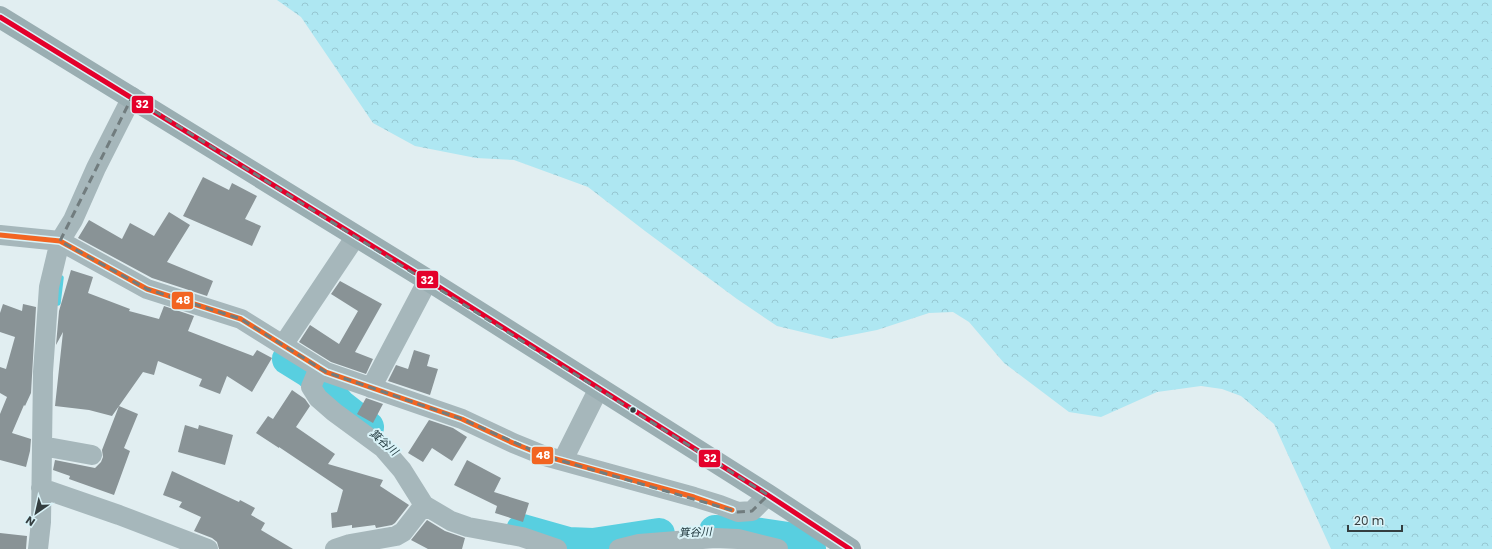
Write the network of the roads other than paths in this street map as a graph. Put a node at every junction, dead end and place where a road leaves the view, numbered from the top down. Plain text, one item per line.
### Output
1 (0, 17) edge
2 (132, 97) junction
3 (0, 235) edge
4 (356, 236) junction
5 (60, 241) junction
6 (428, 280) junction
7 (283, 345) junction
8 (320, 368) junction
9 (371, 388) junction
10 (599, 388) junction
11 (42, 446) junction
12 (92, 455) dead end
13 (563, 460) junction
14 (41, 488) junction
15 (768, 495) junction
16 (424, 505) junction
17 (745, 512) junction
18 (738, 539) junction
19 (629, 548) edge
20 (848, 548) edge
21 (38, 549) edge
22 (208, 549) edge
23 (335, 549) edge
24 (557, 549) edge
25 (778, 549) edge

1 - 2 main road
2 - 4 main road
2 - 5 street
3 - 5 street
4 - 6 main road
4 - 7 street
5 - 7 street
5 - 11 street
6 - 9 street
6 - 10 main road
7 - 8 street
8 - 9 street
8 - 16 street
9 - 13 street
10 - 13 street
10 - 15 main road
11 - 12 street
11 - 14 street
13 - 17 street
14 - 21 street
14 - 22 street
15 - 17 street
15 - 20 main road
16 - 23 street
16 - 24 street
17 - 18 street
18 - 19 street
18 - 25 street

